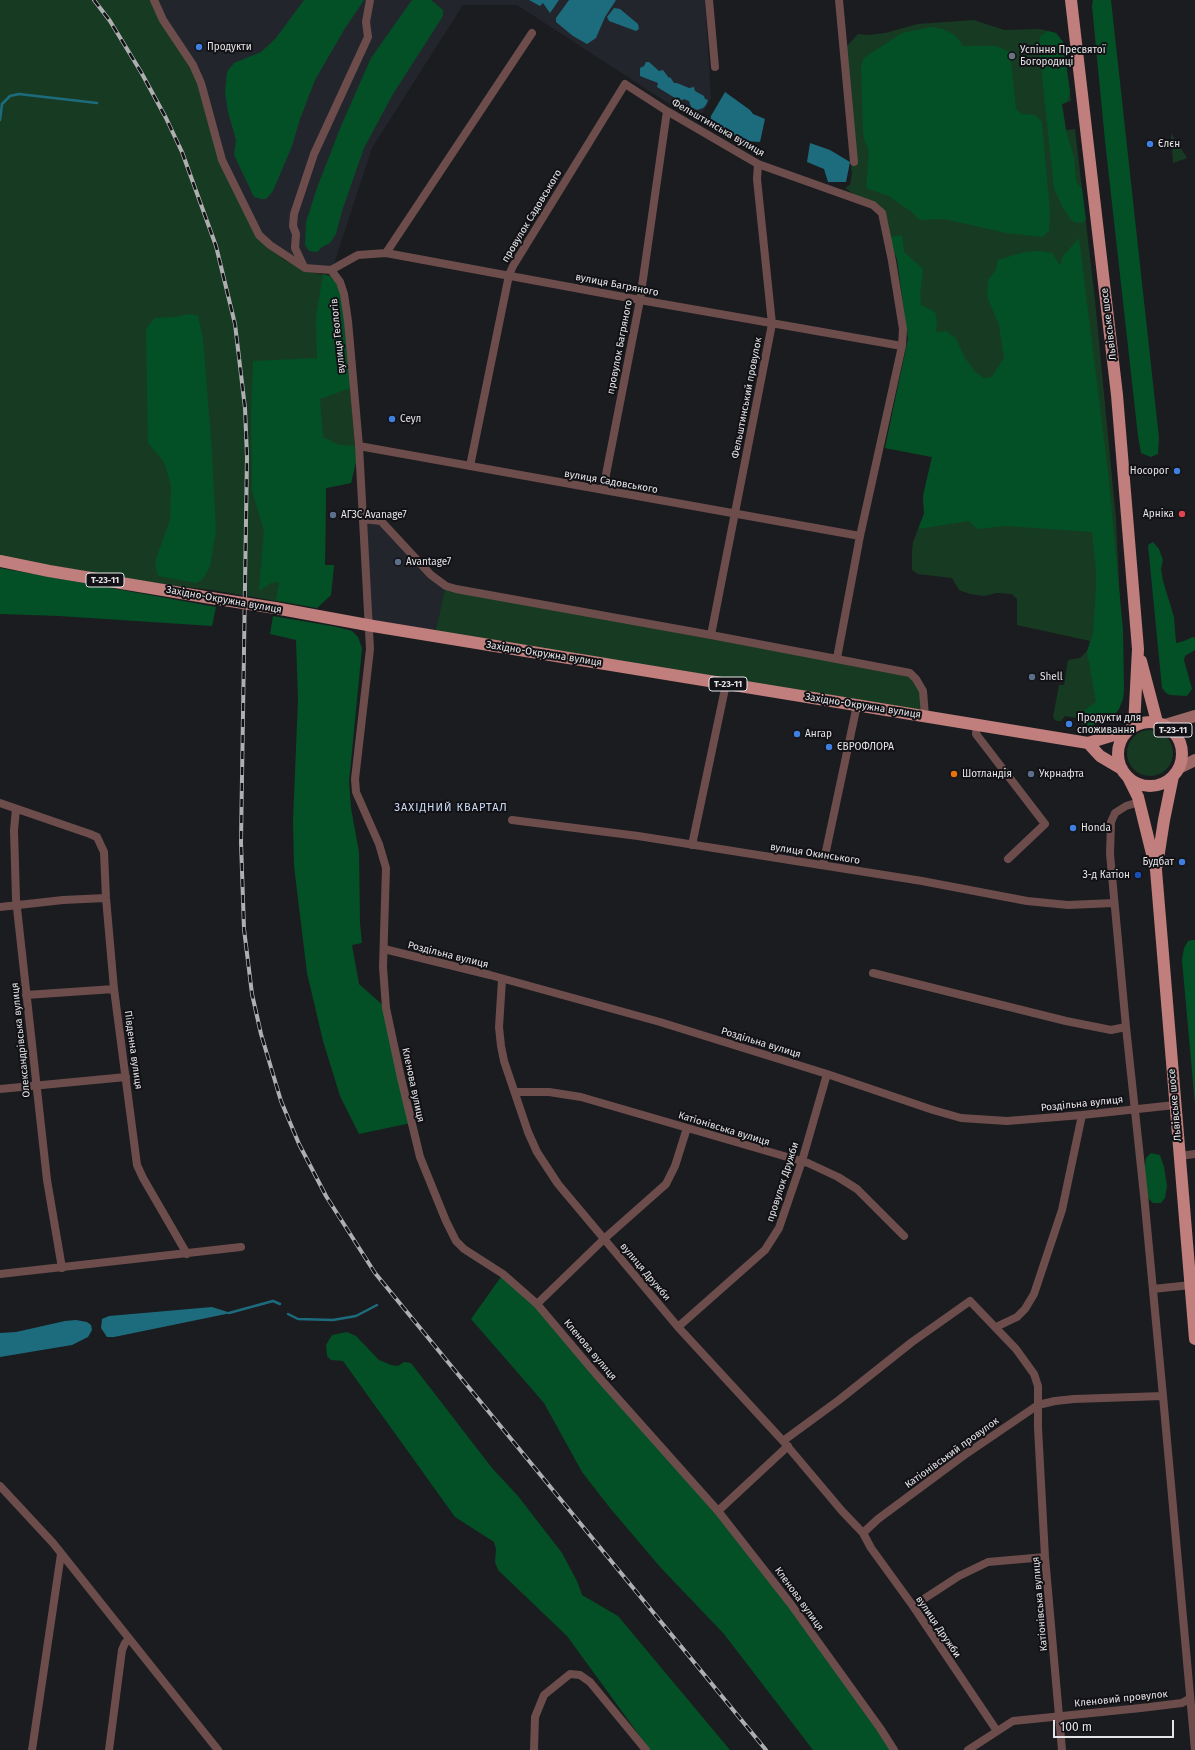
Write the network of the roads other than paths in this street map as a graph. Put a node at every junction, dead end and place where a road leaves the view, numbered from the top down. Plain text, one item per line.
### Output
1 (154, 0) edge
2 (370, 0) edge
3 (708, 0) edge
4 (839, 0) edge
5 (1071, 0) edge
6 (532, 33) dead end
7 (715, 67) dead end
8 (625, 84) joint
9 (667, 111) junction
10 (854, 162) dead end
11 (758, 164) junction
12 (386, 252) junction
13 (305, 268) junction
14 (331, 270) junction
15 (509, 275) junction
16 (640, 300) junction
17 (772, 324) junction
18 (902, 346) junction
19 (359, 446) junction
20 (470, 466) junction
21 (603, 490) junction
22 (734, 514) junction
23 (363, 519) junction
24 (860, 536) junction
25 (0, 561) edge
26 (369, 626) junction
27 (711, 635) junction
28 (1138, 649) junction
29 (837, 658) junction
30 (726, 684) junction
31 (857, 705) junction
32 (925, 716) junction
33 (1195, 716) edge
34 (1161, 723) junction
35 (977, 725) junction
36 (1131, 729) junction
37 (1088, 743) junction
38 (1195, 760) edge
39 (1176, 772) junction
40 (1125, 773) junction
41 (1139, 802) junction
42 (0, 803) edge
43 (16, 809) junction
44 (512, 820) dead end
45 (692, 845) junction
46 (1008, 859) dead end
47 (823, 866) junction
48 (1156, 870) junction
49 (106, 898) junction
50 (1114, 903) junction
51 (17, 905) junction
52 (0, 907) edge
53 (384, 949) junction
54 (873, 973) dead end
55 (502, 980) junction
56 (114, 989) junction
57 (26, 996) junction
58 (1126, 1026) junction
59 (827, 1074) junction
60 (126, 1078) junction
61 (36, 1086) junction
62 (0, 1090) edge
63 (515, 1092) junction
64 (1175, 1105) junction
65 (1134, 1108) junction
66 (1082, 1115) junction
67 (687, 1128) junction
68 (1195, 1154) edge
69 (1180, 1156) junction
70 (802, 1161) junction
71 (904, 1236) dead end
72 (604, 1239) junction
73 (240, 1247) dead end
74 (187, 1254) junction
75 (62, 1268) junction
76 (0, 1274) edge
77 (1191, 1285) junction
78 (1153, 1289) junction
79 (537, 1304) junction
80 (678, 1327) junction
81 (996, 1327) junction
82 (1195, 1339) edge
83 (1163, 1396) junction
84 (1038, 1405) junction
85 (785, 1444) junction
86 (0, 1487) edge
87 (718, 1511) junction
88 (863, 1533) junction
89 (61, 1554) junction
90 (1045, 1557) junction
91 (913, 1606) junction
92 (129, 1639) junction
93 (1189, 1699) junction
94 (1059, 1716) junction
95 (997, 1731) junction
96 (32, 1750) edge
97 (109, 1750) edge
98 (218, 1750) edge
99 (534, 1750) edge
100 (646, 1750) edge
101 (894, 1750) edge
102 (968, 1750) edge
103 (1062, 1750) edge
104 (1195, 1750) edge

1 - 13 street
2 - 13 street
3 - 7 street
4 - 10 street
5 - 28 main road, Львівське шосе
6 - 12 street
8 - 9 street, Фельштинська вулиця
8 - 15 street, провулок Садовського
9 - 11 street, Фельштинська вулиця
9 - 16 street, провулок Багряного
11 - 17 street, Фельштинський провулок
11 - 18 street, Фельштинська вулиця
12 - 14 street, вулиця Багряного
12 - 15 street, вулиця Багряного
13 - 14 street
14 - 19 street, вулиця Геологів
15 - 16 street, вулиця Багряного
15 - 20 street, провулок Садовського
16 - 17 street, вулиця Багряного
16 - 21 street, провулок Багряного
17 - 18 street, вулиця Багряного
17 - 22 street, Фельштинський провулок
18 - 24 street
19 - 20 street, вулиця Садовського
19 - 23 street, вулиця Геологів
20 - 21 street, вулиця Садовського
21 - 22 street, вулиця Садовського
22 - 24 street, вулиця Садовського
22 - 27 street, Фельштинський провулок
23 - 26 street, вулиця Геологів
23 - 27 street
24 - 29 street
25 - 26 main road, Західно-Окружна вулиця / Т-23-11, bridge
26 - 30 main road, Західно-Окружна вулиця / Т-23-11
26 - 53 street, Кленова вулиця
27 - 29 street
28 - 34 main road, Львівське шосе
28 - 36 main road, Львівське шосе
29 - 32 street
30 - 31 main road, Західно-Окружна вулиця / Т-23-11
30 - 45 street
31 - 32 main road, Західно-Окружна вулиця / Т-23-11
31 - 47 street
32 - 35 main road, Західно-Окружна вулиця / Т-23-11
33 - 34 main road, Т-23-11
34 - 36 main road, Т-23-11
34 - 39 main road, Т-23-11
35 - 37 main road, Західно-Окружна вулиця / Т-23-11
35 - 46 street
36 - 37 main road, Західно-Окружна вулиця / Т-23-11
36 - 40 main road
37 - 40 main road
38 - 39 main road
39 - 40 main road
39 - 48 main road, Львівське шосе
40 - 41 main road, Львівське шосе
41 - 48 main road, Львівське шосе
41 - 50 street
42 - 43 street
43 - 49 street, Південна вулиця
43 - 51 street, Олександрівська вулиця
44 - 45 street, вулиця Окинського
45 - 47 street, вулиця Окинського
47 - 50 street, вулиця Окинського
48 - 64 main road, Львівське шосе
49 - 51 street
49 - 56 street, Південна вулиця
50 - 58 street
51 - 52 street
51 - 57 street, Олександрівська вулиця
53 - 55 street, Роздільна вулиця
53 - 79 street, Кленова вулиця
54 - 58 street
55 - 59 street, Роздільна вулиця
55 - 63 street, вулиця Дружби
56 - 57 street
56 - 60 street, Південна вулиця
57 - 61 street, Олександрівська вулиця
58 - 65 street
59 - 66 street, Роздільна вулиця
59 - 70 street, провулок Дружби
60 - 61 street
60 - 74 street, Південна вулиця
61 - 62 street
61 - 75 street, Олександрівська вулиця
63 - 67 street, Катіонівська вулиця
63 - 72 street, вулиця Дружби
64 - 65 street, Роздільна вулиця
64 - 69 main road, Львівське шосе
65 - 66 street, Роздільна вулиця
65 - 78 street
66 - 81 street
67 - 70 street, Катіонівська вулиця
67 - 72 street
68 - 69 street
69 - 77 main road, Львівське шосе
70 - 71 street, Катіонівська вулиця
70 - 80 street, провулок Дружби
72 - 79 street
72 - 80 street, вулиця Дружби
73 - 74 street
74 - 75 street
75 - 76 street
77 - 78 street
77 - 82 main road, Львівське шосе
78 - 83 street
79 - 87 street, Кленова вулиця
80 - 85 street, вулиця Дружби
81 - 84 street, Катіонівська вулиця
81 - 85 street, Катіонівська вулиця
83 - 84 street
83 - 93 street
84 - 88 street, Катіонівський провулок
84 - 90 street, Катіонівська вулиця
85 - 87 street
85 - 88 street, вулиця Дружби
86 - 89 street
87 - 101 street, Кленова вулиця
88 - 91 street, вулиця Дружби
89 - 92 street
89 - 96 street
90 - 91 street
90 - 94 street, Катіонівська вулиця
91 - 95 street, вулиця Дружби
92 - 97 street
92 - 98 street
93 - 94 street, Кленовий провулок
93 - 104 street
94 - 95 street, Кленовий провулок
94 - 103 street, Катіонівська вулиця
95 - 102 street, Кленовий провулок
99 - 100 street

